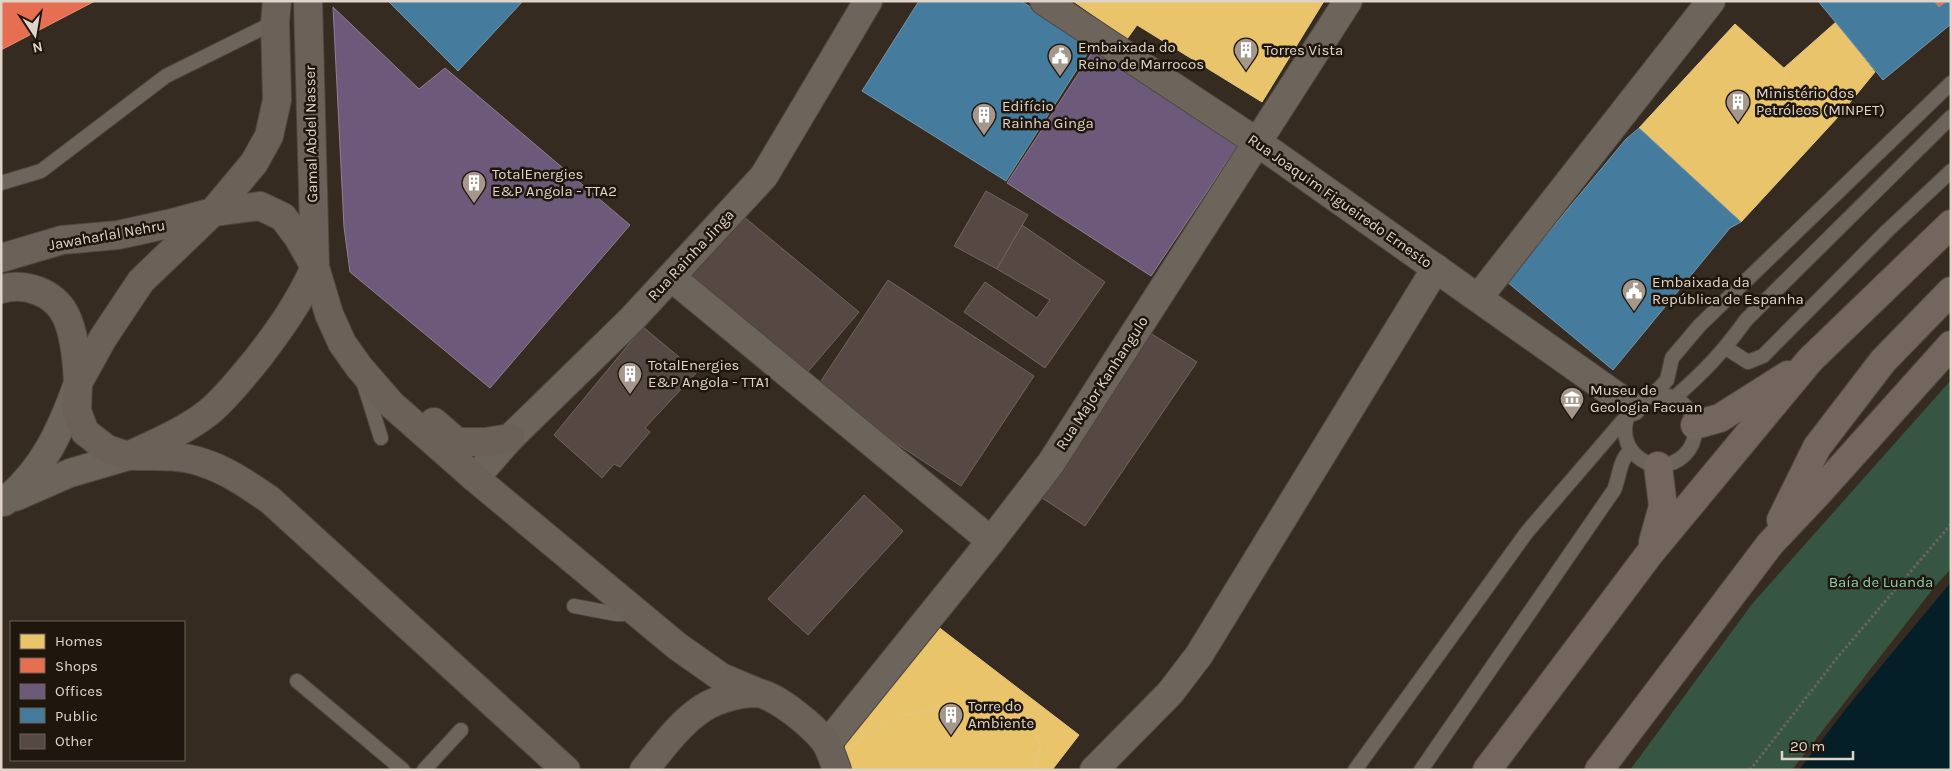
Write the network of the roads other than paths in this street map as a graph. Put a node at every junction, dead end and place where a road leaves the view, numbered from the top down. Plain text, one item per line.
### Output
1 (308, 1) edge
2 (868, 1) edge
3 (1044, 1) edge
4 (1348, 1) edge
5 (1711, 1) edge
6 (276, 12) edge
7 (1951, 82) edge
8 (310, 84) junction
9 (1951, 117) edge
10 (1257, 142) junction
11 (1951, 171) edge
12 (1, 183) edge
13 (213, 212) junction
14 (1951, 224) edge
15 (1, 258) edge
16 (315, 267) junction
17 (1436, 268) junction
18 (670, 277) junction
19 (1, 289) edge
20 (1951, 292) edge
21 (1478, 298) junction
22 (1951, 345) edge
23 (1726, 348) junction
24 (1810, 360) junction
25 (359, 367) junction
26 (78, 383) junction
27 (1674, 398) junction
28 (1637, 407) junction
29 (1695, 425) junction
30 (381, 438) dead end
31 (510, 438) junction
32 (1630, 451) junction
33 (128, 456) junction
34 (1658, 466) junction
35 (476, 478) junction
36 (3, 503) edge
37 (991, 541) junction
38 (1770, 544) junction
39 (1650, 554) junction
40 (574, 606) dead end
41 (640, 614) junction
42 (297, 681) dead end
43 (759, 693) junction
44 (461, 730) dead end
45 (827, 744) junction
46 (404, 770) edge
47 (424, 770) edge
48 (566, 770) edge
49 (644, 770) edge
50 (837, 770) edge
51 (1094, 770) edge
52 (1355, 770) edge
53 (1421, 770) edge
54 (1487, 770) edge
55 (1599, 770) edge

1 - 8 main road, Gamal Abdel Nasser
2 - 18 street, Rua Rainha Jinga
3 - 10 street, Rua Joaquim Figueiredo Ernesto
4 - 10 street, Rua Major Kanhangulo
5 - 21 street
6 - 12 lane
6 - 13 main road
7 - 28 lane
8 - 16 main road, Gamal Abdel Nasser
8 - 31 main road
9 - 23 lane
10 - 17 street, Rua Joaquim Figueiredo Ernesto
10 - 37 street, Rua Major Kanhangulo
11 - 23 lane
13 - 15 main road, Jawaharlal Nehru
13 - 16 main road, Jawaharlal Nehru
13 - 26 main road
14 - 24 main road
16 - 25 main road
16 - 33 main road
17 - 21 street, Rua Joaquim Figueiredo Ernesto
17 - 51 street
18 - 31 street, Rua Rainha Jinga
18 - 37 street
19 - 26 main road
20 - 38 main road
21 - 28 street, Rua Joaquim Figueiredo Ernesto
22 - 38 main road
23 - 27 lane
24 - 29 main road
24 - 39 main road
25 - 30 lane
25 - 35 main road
26 - 33 main road
26 - 36 street
27 - 28 lane
27 - 29 lane
28 - 32 lane
28 - 52 lane
29 - 34 lane
31 - 35 street, Rua Rainha Jinga
32 - 34 lane
32 - 53 lane
33 - 36 street
33 - 48 main road
34 - 39 main road
35 - 41 main road
37 - 45 street, Rua Major Kanhangulo
38 - 55 main road
39 - 54 main road
40 - 41 lane
41 - 43 main road
42 - 46 lane
43 - 45 main road
43 - 49 main road
44 - 47 lane
45 - 50 main road

